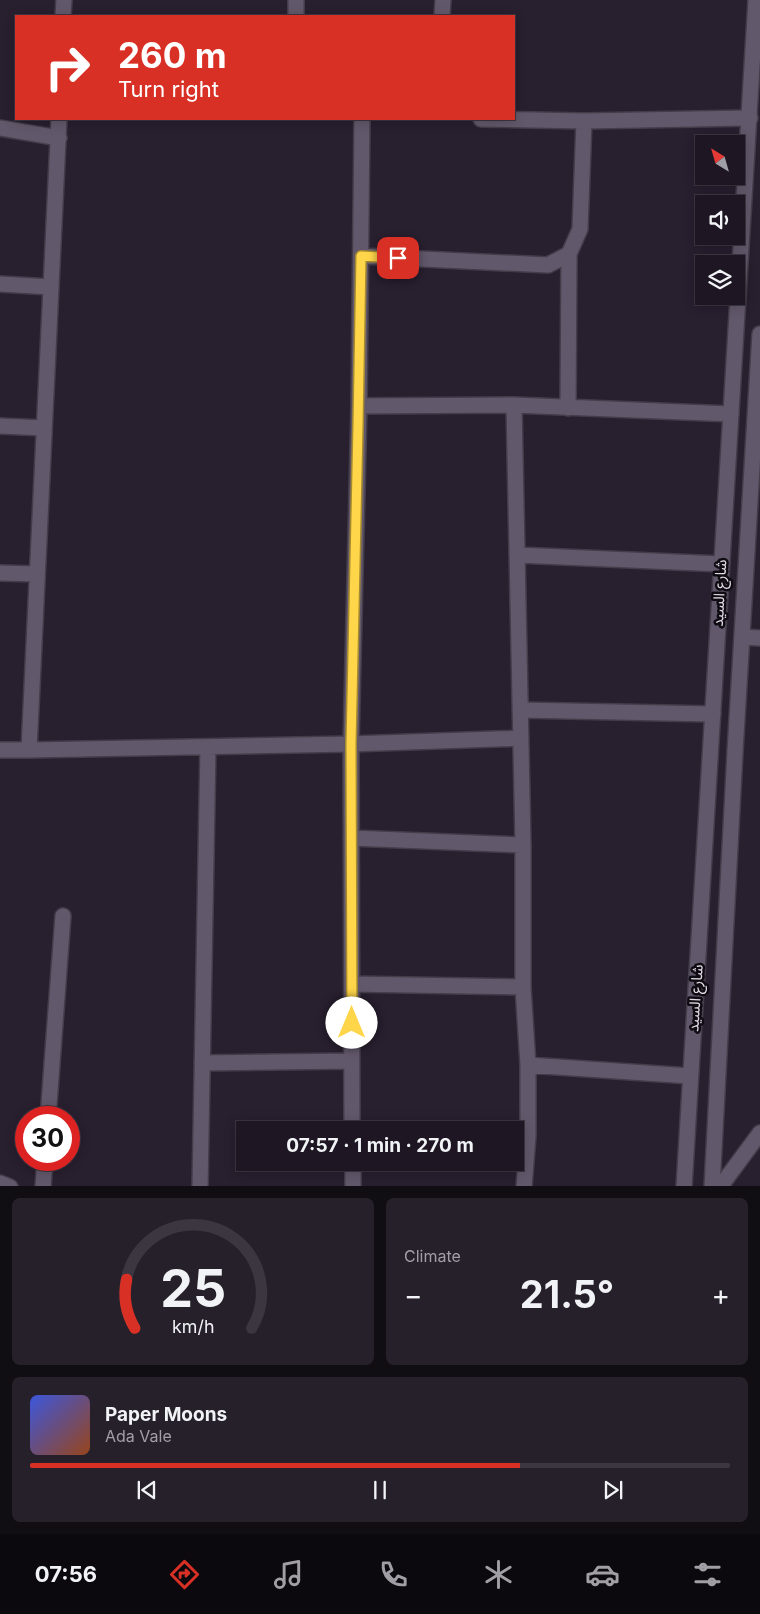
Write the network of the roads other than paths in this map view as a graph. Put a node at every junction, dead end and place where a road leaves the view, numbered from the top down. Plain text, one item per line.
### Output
1 (64, 0) edge
2 (296, 0) edge
3 (443, 0) edge
4 (756, 0) edge
5 (63, 15) edge
6 (296, 15) edge
7 (442, 15) edge
8 (750, 118) junction
9 (60, 120) edge
10 (362, 120) edge
11 (515, 120) edge
12 (584, 121) junction
13 (0, 128) edge
14 (58, 138) junction
15 (569, 254) junction
16 (361, 256) junction
17 (0, 284) edge
18 (51, 287) junction
19 (760, 334) edge
20 (514, 405) junction
21 (359, 406) junction
22 (568, 408) junction
23 (731, 414) junction
24 (0, 426) edge
25 (44, 428) junction
26 (517, 555) junction
27 (721, 564) junction
28 (0, 573) edge
29 (37, 574) junction
30 (742, 637) junction
31 (760, 638) edge
32 (520, 710) junction
33 (713, 714) junction
34 (521, 738) junction
35 (351, 744) junction
36 (208, 747) junction
37 (0, 750) edge
38 (29, 750) junction
39 (711, 751) junction
40 (735, 752) junction
41 (352, 838) junction
42 (523, 845) junction
43 (63, 916) dead end
44 (352, 984) junction
45 (523, 986) junction
46 (352, 1061) junction
47 (202, 1063) junction
48 (528, 1065) junction
49 (690, 1076) junction
50 (49, 1106) edge
51 (352, 1121) edge
52 (522, 1121) edge
53 (760, 1133) edge
54 (44, 1171) edge
55 (352, 1171) edge
56 (523, 1171) edge
57 (0, 1183) edge
58 (10, 1186) edge
59 (43, 1186) edge
60 (200, 1186) edge
61 (353, 1186) edge
62 (524, 1186) edge
63 (684, 1186) edge
64 (712, 1186) edge
65 (720, 1186) edge

1 - 5 street
2 - 6 street
3 - 7 street
4 - 8 street, شارع السيد
8 - 12 street
8 - 23 street, شارع السيد
9 - 14 street
10 - 16 street
11 - 12 street
12 - 15 street
13 - 14 street
14 - 18 street
15 - 16 street
15 - 22 street
16 - 21 street
17 - 18 street
18 - 25 street
19 - 30 street, شارع السيد
20 - 21 street
20 - 22 street
20 - 26 street
21 - 35 street
22 - 23 street
23 - 27 street, شارع السيد
24 - 25 street
25 - 29 street
26 - 27 street
26 - 32 street
27 - 33 street, شارع السيد
28 - 29 street
29 - 38 street
30 - 31 street
30 - 40 street, شارع السيد
32 - 33 street
32 - 34 street
33 - 39 street, شارع السيد
34 - 35 street
34 - 42 street
35 - 36 street
35 - 41 street
36 - 38 street
36 - 47 street
37 - 38 street
39 - 40 street
39 - 49 street, شارع السيد
40 - 64 street, شارع السيد
41 - 42 street
41 - 44 street
42 - 45 street
43 - 50 street
44 - 45 street
44 - 46 street
45 - 48 street
46 - 47 street
46 - 51 street
47 - 60 street
48 - 49 street
48 - 52 street
49 - 63 street, شارع السيد
53 - 65 street
54 - 59 street
55 - 61 street
56 - 62 street
57 - 58 street

